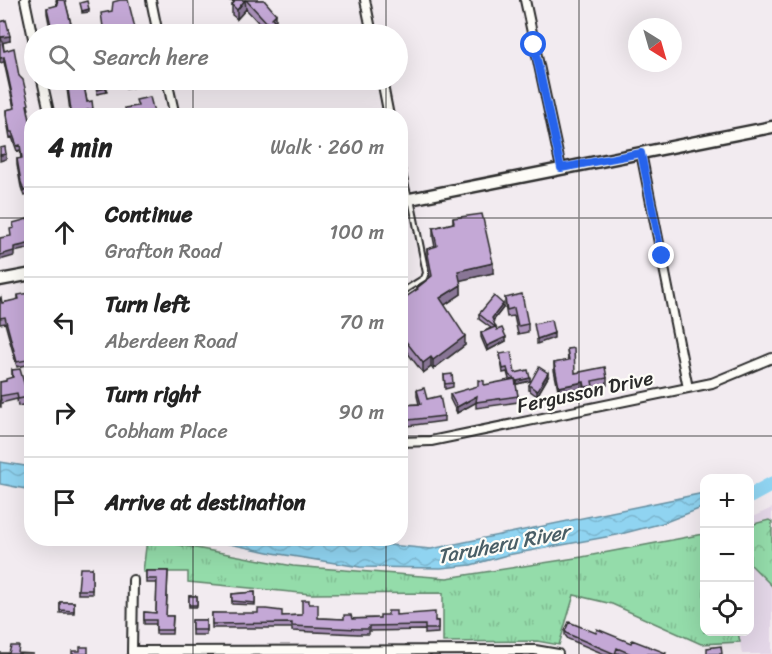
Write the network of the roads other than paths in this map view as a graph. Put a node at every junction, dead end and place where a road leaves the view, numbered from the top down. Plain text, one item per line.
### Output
1 (26, 0) edge
2 (151, 0) edge
3 (365, 0) edge
4 (525, 0) edge
5 (30, 24) edge
6 (156, 24) edge
7 (370, 24) edge
8 (44, 90) edge
9 (169, 90) edge
10 (384, 90) edge
11 (48, 108) edge
12 (173, 108) edge
13 (387, 108) edge
14 (772, 127) edge
15 (641, 153) junction
16 (561, 168) junction
17 (408, 200) edge
18 (408, 207) edge
19 (24, 276) edge
20 (0, 280) edge
21 (408, 288) edge
22 (772, 358) edge
23 (688, 388) junction
24 (408, 442) edge
25 (133, 580) dead end
26 (132, 652) edge
27 (250, 653) edge
28 (558, 654) edge

1 - 5 street
2 - 6 street
3 - 7 street
4 - 16 street
8 - 11 street
9 - 12 street
10 - 13 street
14 - 15 street
15 - 16 street
15 - 23 street
16 - 17 street
18 - 21 lane
19 - 20 street
22 - 23 street, Fergusson Drive
23 - 24 street, Fergusson Drive
25 - 26 street
26 - 27 street
27 - 28 street

